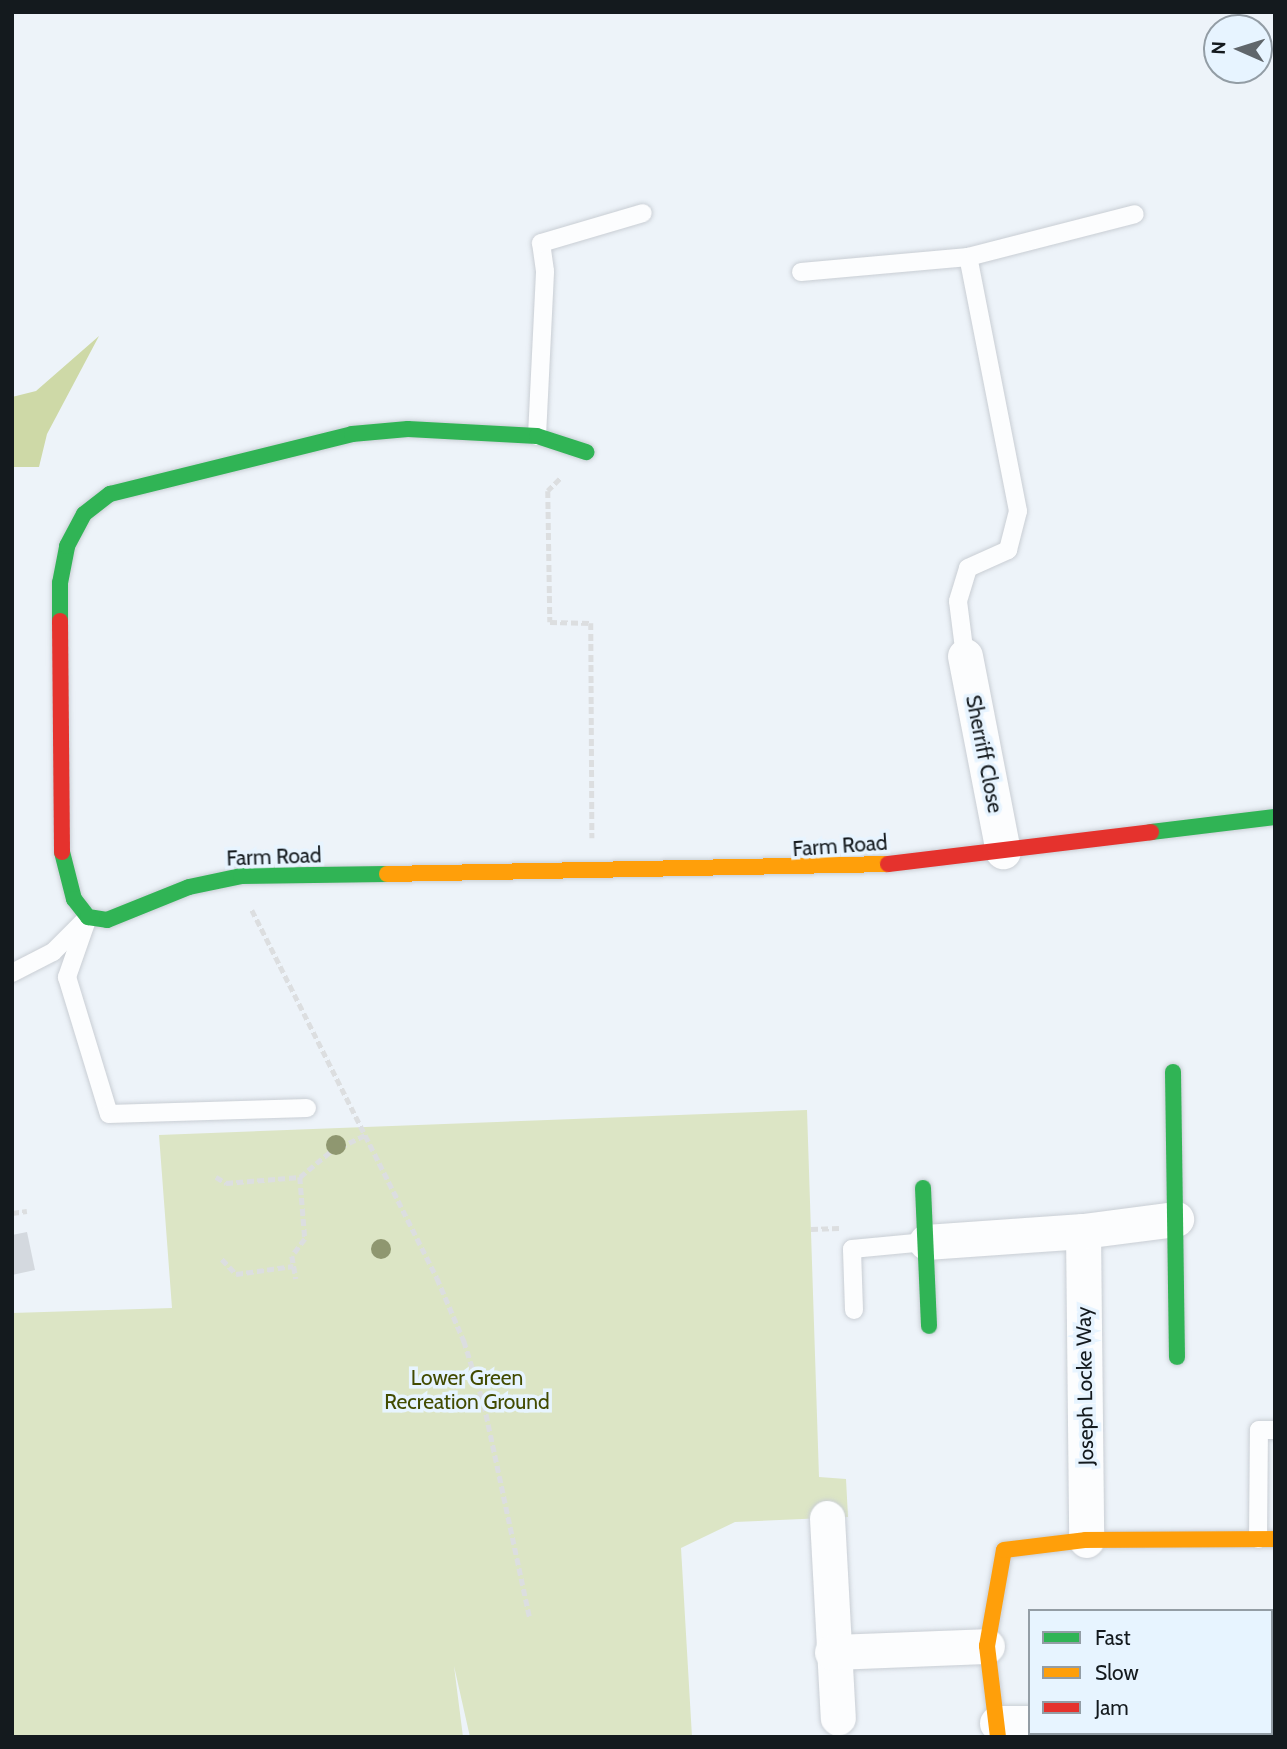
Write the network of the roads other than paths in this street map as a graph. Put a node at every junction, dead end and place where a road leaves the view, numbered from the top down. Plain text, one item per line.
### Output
1 (643, 213) dead end
2 (1135, 214) dead end
3 (968, 257) junction
4 (801, 272) dead end
5 (537, 436) junction
6 (586, 452) road end
7 (965, 656) joint
8 (1275, 817) edge
9 (1003, 851) junction
10 (88, 917) junction
11 (12, 973) edge
12 (1173, 1072) dead end
13 (307, 1108) dead end
14 (923, 1188) dead end
15 (1177, 1219) junction
16 (1083, 1231) junction
17 (926, 1242) junction
18 (854, 1310) dead end
19 (929, 1325) dead end
20 (1177, 1357) dead end
21 (1275, 1430) edge
22 (827, 1518) dead end
23 (1266, 1539) edge
24 (1086, 1540) junction
25 (987, 1646) junction
26 (832, 1652) junction
27 (838, 1718) dead end
28 (1008, 1728) edge

1 - 5 lane
2 - 3 lane
3 - 4 lane
3 - 7 lane
5 - 6 street
5 - 10 street
7 - 9 street, Sherriff Close
8 - 9 street, Farm Road
9 - 10 street, Farm Road
10 - 11 lane
10 - 13 lane
12 - 15 street
14 - 17 street
15 - 16 street
15 - 20 street
16 - 17 street
16 - 24 street, Joseph Locke Way
17 - 18 lane
17 - 19 street
21 - 23 lane
22 - 26 street
23 - 24 street
24 - 25 street
25 - 26 street
25 - 28 street
26 - 27 street

